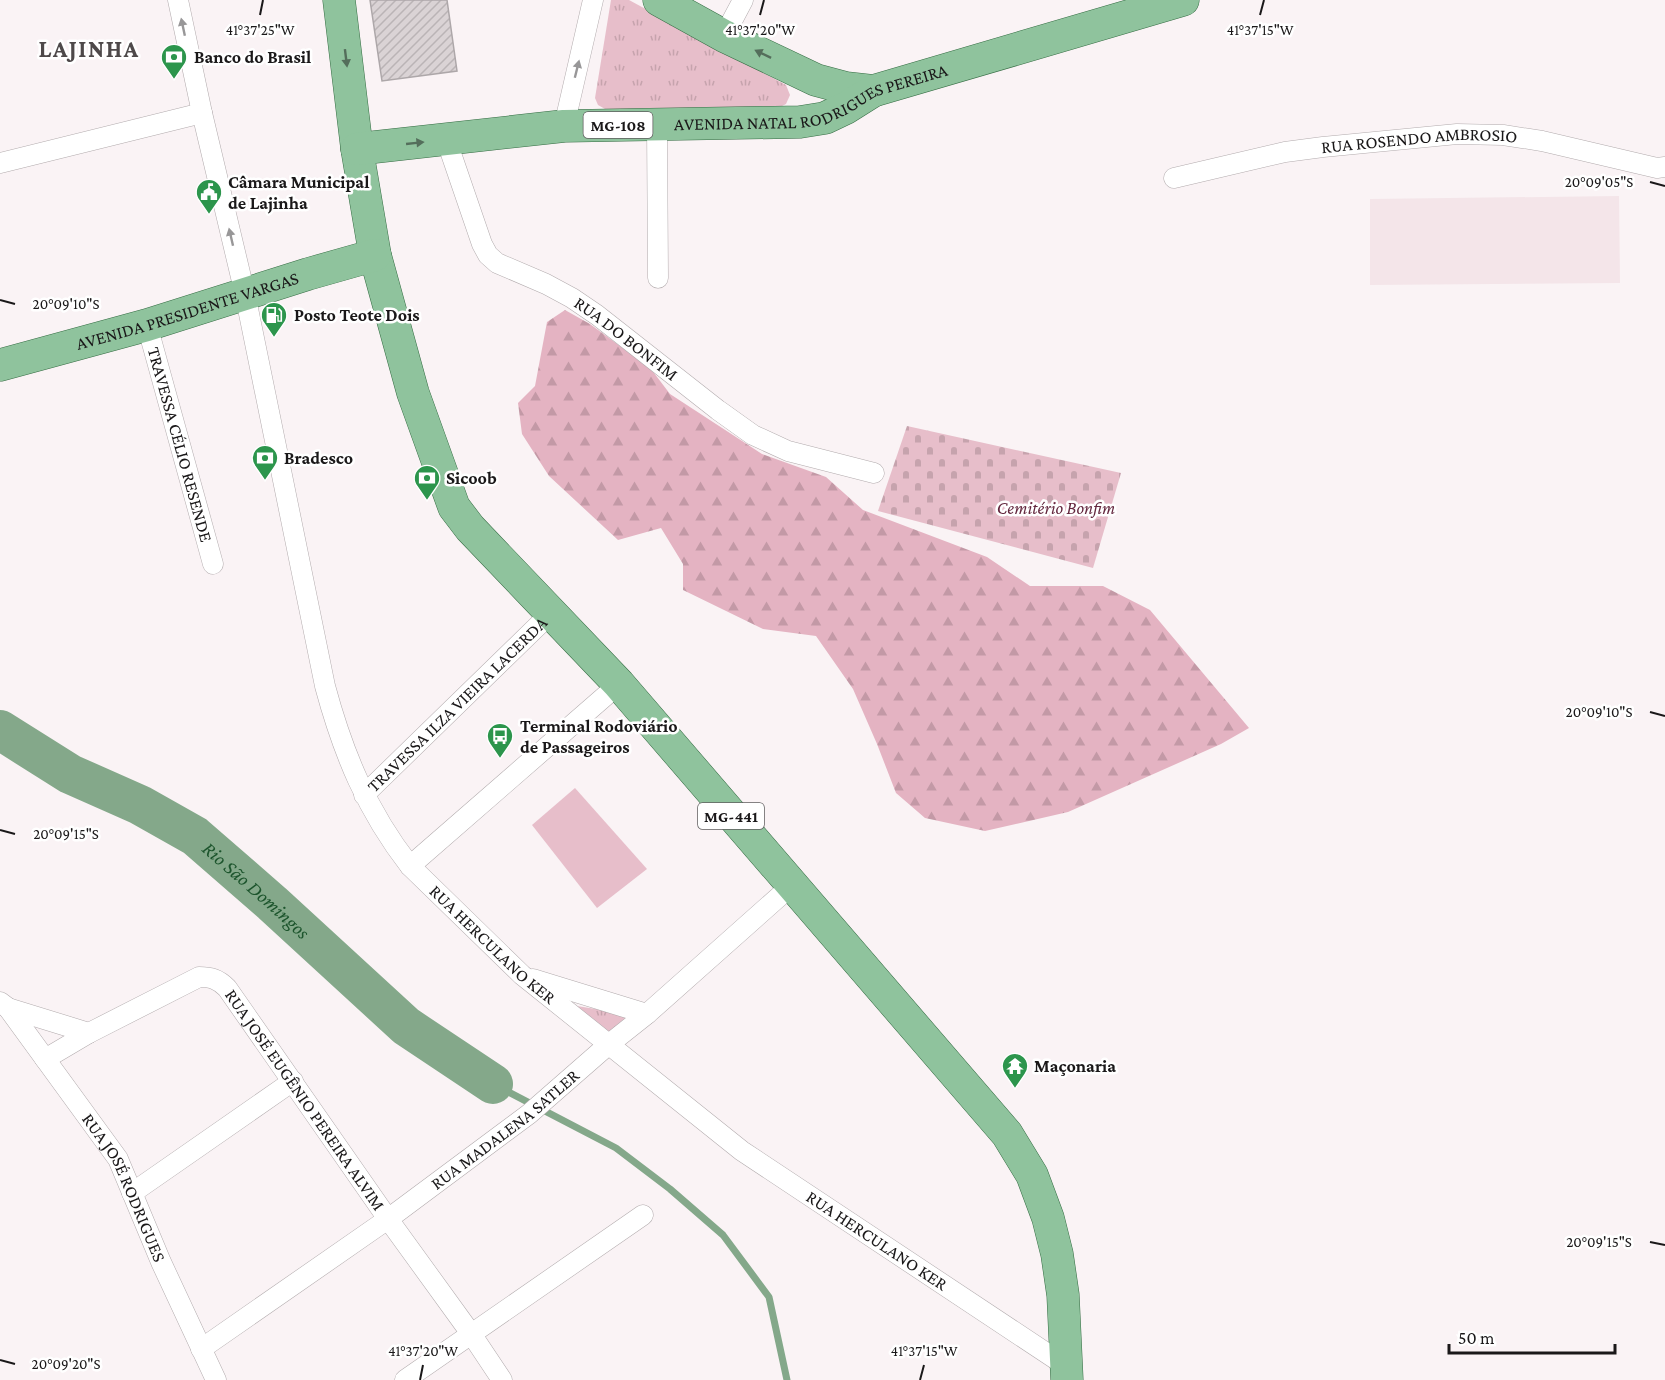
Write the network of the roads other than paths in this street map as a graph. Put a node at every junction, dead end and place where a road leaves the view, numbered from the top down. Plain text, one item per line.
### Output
1 (178, 0) edge
2 (339, 0) edge
3 (593, 0) edge
4 (659, 0) edge
5 (743, 0) edge
6 (1183, 0) edge
7 (724, 36) junction
8 (816, 80) junction
9 (873, 91) junction
10 (202, 113) junction
11 (825, 118) junction
12 (657, 124) junction
13 (564, 126) junction
14 (446, 139) junction
15 (357, 149) junction
16 (0, 163) edge
17 (1665, 167) edge
18 (1174, 178) dead end
19 (375, 255) junction
20 (658, 278) dead end
21 (245, 294) junction
22 (147, 325) junction
23 (0, 365) edge
24 (874, 472) dead end
25 (213, 564) dead end
26 (551, 614) junction
27 (619, 684) junction
28 (364, 795) junction
29 (410, 866) junction
30 (791, 886) junction
31 (522, 975) junction
32 (4, 1005) edge
33 (647, 1014) junction
34 (89, 1033) junction
35 (608, 1045) junction
36 (45, 1059) junction
37 (293, 1081) junction
38 (132, 1193) junction
39 (643, 1215) dead end
40 (388, 1219) junction
41 (472, 1335) junction
42 (201, 1349) junction
43 (1066, 1373) edge
44 (216, 1380) edge
45 (405, 1380) edge
46 (502, 1380) edge

10 -> 1 street, RUA HERCULANO KER
2 -> 15 main road
13 -> 3 street
4 - 7 main road, MG-108
5 - 7 street
6 - 9 main road, AVENIDA NATAL RODRIGUES PEREIRA / MG-108
8 -> 7 main road, MG-108
8 - 9 main road, MG-108
8 - 11 main road
9 - 11 main road, AVENIDA NATAL RODRIGUES PEREIRA / MG-108
10 - 16 street
21 -> 10 street, RUA HERCULANO KER
11 - 12 main road, AVENIDA NATAL RODRIGUES PEREIRA / MG-108
12 - 13 main road, AVENIDA NATAL RODRIGUES PEREIRA / MG-108
12 - 20 street
13 - 14 main road, AVENIDA NATAL RODRIGUES PEREIRA / MG-108
15 -> 14 main road, AVENIDA NATAL RODRIGUES PEREIRA / MG-108
14 - 24 street, RUA DO BONFIM
15 - 19 main road
17 - 18 street, RUA ROSENDO AMBROSIO
19 - 21 main road, AVENIDA PRESIDENTE VARGAS
19 - 26 main road, MG-441
21 - 22 main road, AVENIDA PRESIDENTE VARGAS
21 - 28 street, RUA HERCULANO KER
22 - 23 main road, AVENIDA PRESIDENTE VARGAS
22 - 25 street, TRAVESSA CÉLIO RESENDE
26 - 27 main road, MG-441
26 - 28 street, TRAVESSA ILZA VIEIRA LACERDA
27 - 29 street
27 - 30 main road, MG-441
28 - 29 street, RUA HERCULANO KER
29 - 31 street, RUA HERCULANO KER
30 - 33 street, RUA MADALENA SATLER
30 - 43 main road, MG-441
31 - 33 street
31 - 35 street, RUA HERCULANO KER
32 - 34 street, RUA JOSÉ RODRIGUES
32 - 36 street, RUA JOSÉ RODRIGUES
33 - 35 street, RUA MADALENA SATLER
34 - 36 street, RUA JOSÉ EUGÊNIO PEREIRA ALVIM
34 - 37 street, RUA JOSÉ EUGÊNIO PEREIRA ALVIM
35 - 40 street, RUA MADALENA SATLER
35 - 43 street, RUA HERCULANO KER
36 - 38 street, RUA JOSÉ RODRIGUES
37 - 38 street
37 - 40 street, RUA JOSÉ EUGÊNIO PEREIRA ALVIM
38 - 42 street, RUA JOSÉ RODRIGUES
39 - 41 street
40 - 41 street, RUA JOSÉ EUGÊNIO PEREIRA ALVIM
40 - 42 street, RUA MADALENA SATLER
41 - 45 street
41 - 46 street, RUA JOSÉ EUGÊNIO PEREIRA ALVIM
42 - 44 street, RUA JOSÉ RODRIGUES

